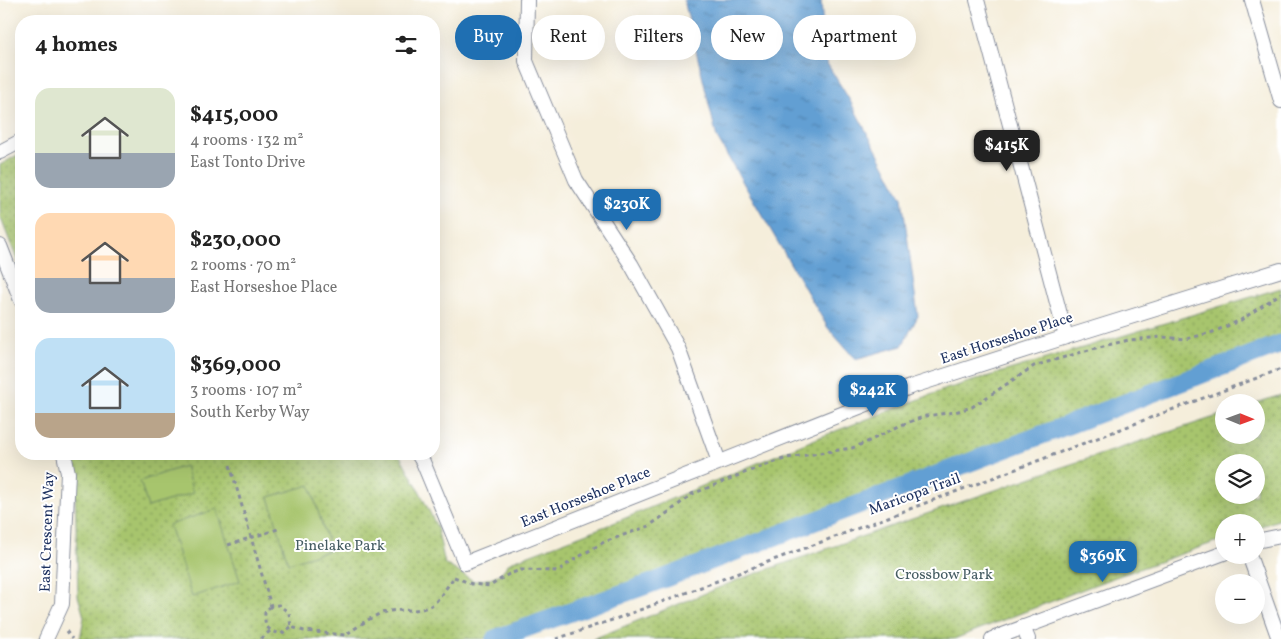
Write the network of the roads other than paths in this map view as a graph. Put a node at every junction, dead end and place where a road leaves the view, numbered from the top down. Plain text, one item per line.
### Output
1 (527, 0) edge
2 (977, 0) edge
3 (1252, 0) edge
4 (1281, 101) edge
5 (15, 144) edge
6 (0, 152) edge
7 (0, 246) edge
8 (1281, 270) edge
9 (15, 285) edge
10 (1066, 337) junction
11 (65, 460) edge
12 (422, 460) edge
13 (719, 462) junction
14 (1281, 536) edge
15 (1265, 539) edge
16 (1215, 557) edge
17 (1252, 564) edge
18 (1026, 633) edge
19 (46, 639) edge
20 (992, 639) edge
21 (1279, 639) edge

1 - 13 street
2 - 10 street
3 - 4 street
5 - 6 street
7 - 9 street
8 - 10 street, East Horseshoe Place
10 - 13 street, East Horseshoe Place
11 - 19 street, East Crescent Way
12 - 13 street, East Horseshoe Place
14 - 15 street
16 - 18 street
17 - 21 street
18 - 20 street

